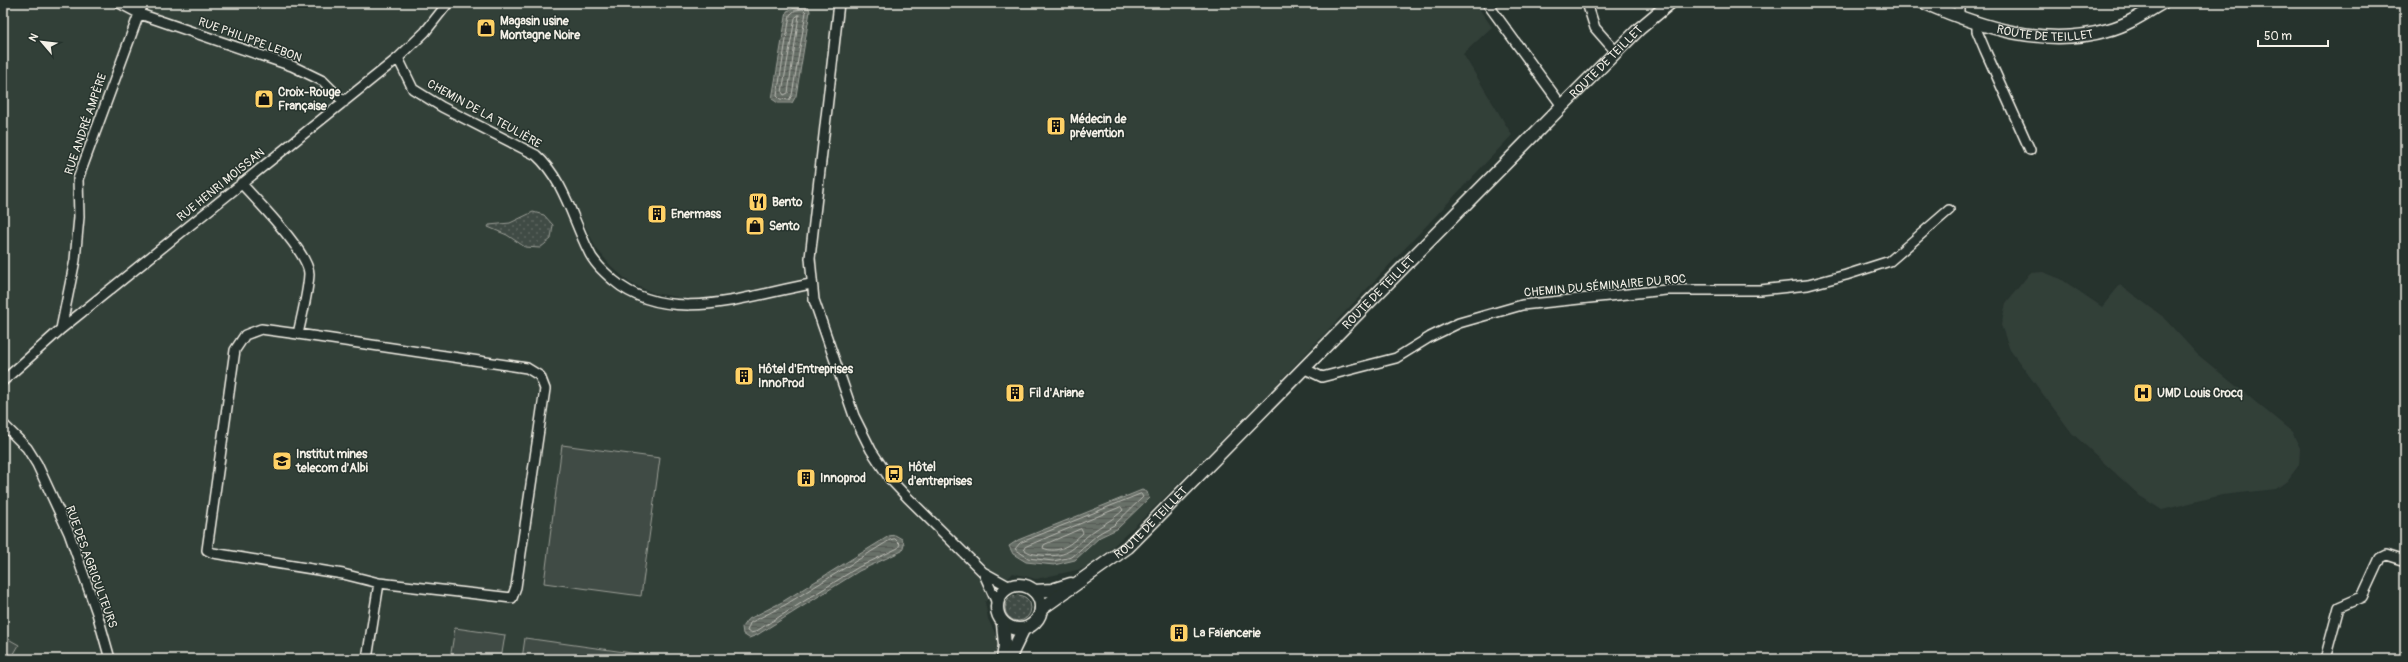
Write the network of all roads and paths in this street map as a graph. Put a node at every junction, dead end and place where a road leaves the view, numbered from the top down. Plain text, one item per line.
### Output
1 (119, 3) edge
2 (143, 3) edge
3 (448, 3) edge
4 (839, 3) edge
5 (1487, 3) edge
6 (1587, 3) edge
7 (1670, 3) edge
8 (1925, 3) edge
9 (1959, 3) edge
10 (2162, 3) edge
11 (140, 14) junction
12 (1959, 17) junction
13 (1977, 24) junction
14 (1616, 52) junction
15 (398, 58) junction
16 (344, 102) junction
17 (1562, 106) junction
18 (2030, 150) dead end
19 (242, 183) junction
20 (1949, 210) dead end
21 (811, 284) junction
22 (61, 329) junction
23 (298, 334) junction
24 (1305, 369) junction
25 (3, 381) edge
26 (4, 426) edge
27 (2405, 561) edge
28 (984, 572) junction
29 (1085, 580) junction
30 (379, 582) junction
31 (1010, 587) junction
32 (1034, 591) junction
33 (996, 603) junction
34 (1041, 609) junction
35 (1003, 624) junction
36 (1023, 630) junction
37 (110, 659) edge
38 (367, 659) edge
39 (1003, 659) edge
40 (1009, 659) edge
41 (2325, 659) edge

1 - 11 street, RUE PHILIPPE LEBON
2 - 11 street, RUE ANDRÉ AMPÈRE
3 - 15 street, RUE HENRI MOISSAN
4 - 21 street
5 - 17 street
6 - 14 street
7 - 14 main road, ROUTE DE TEILLET
8 - 12 main road, ROUTE DE TEILLET
9 - 12 street
10 - 13 main road, ROUTE DE TEILLET
11 - 16 street, RUE PHILIPPE LEBON
11 - 22 street, RUE ANDRÉ AMPÈRE
12 - 13 main road, ROUTE DE TEILLET
13 - 18 street
14 - 17 main road, ROUTE DE TEILLET
15 - 16 street, RUE HENRI MOISSAN
15 - 21 street, CHEMIN DE LA TEULIÈRE
16 - 19 street, RUE HENRI MOISSAN
17 - 24 main road, ROUTE DE TEILLET
19 - 22 street, RUE HENRI MOISSAN
19 - 23 street
20 - 24 street, CHEMIN DU SÉMINAIRE DU ROC
21 - 28 street
22 - 25 street, RUE HENRI MOISSAN
23 - 30 street
23 - 30 street
24 - 29 main road, ROUTE DE TEILLET
26 - 37 street, RUE DES AGRICULTEURS
27 - 41 street
28 - 31 street
28 - 33 street
29 - 32 main road, ROUTE DE TEILLET
29 - 34 main road, ROUTE DE TEILLET
30 - 38 street
31 - 32 main road
31 - 33 main road
32 - 34 main road
33 - 35 main road
34 - 36 main road
35 - 36 main road
35 - 39 main road
36 - 40 main road

